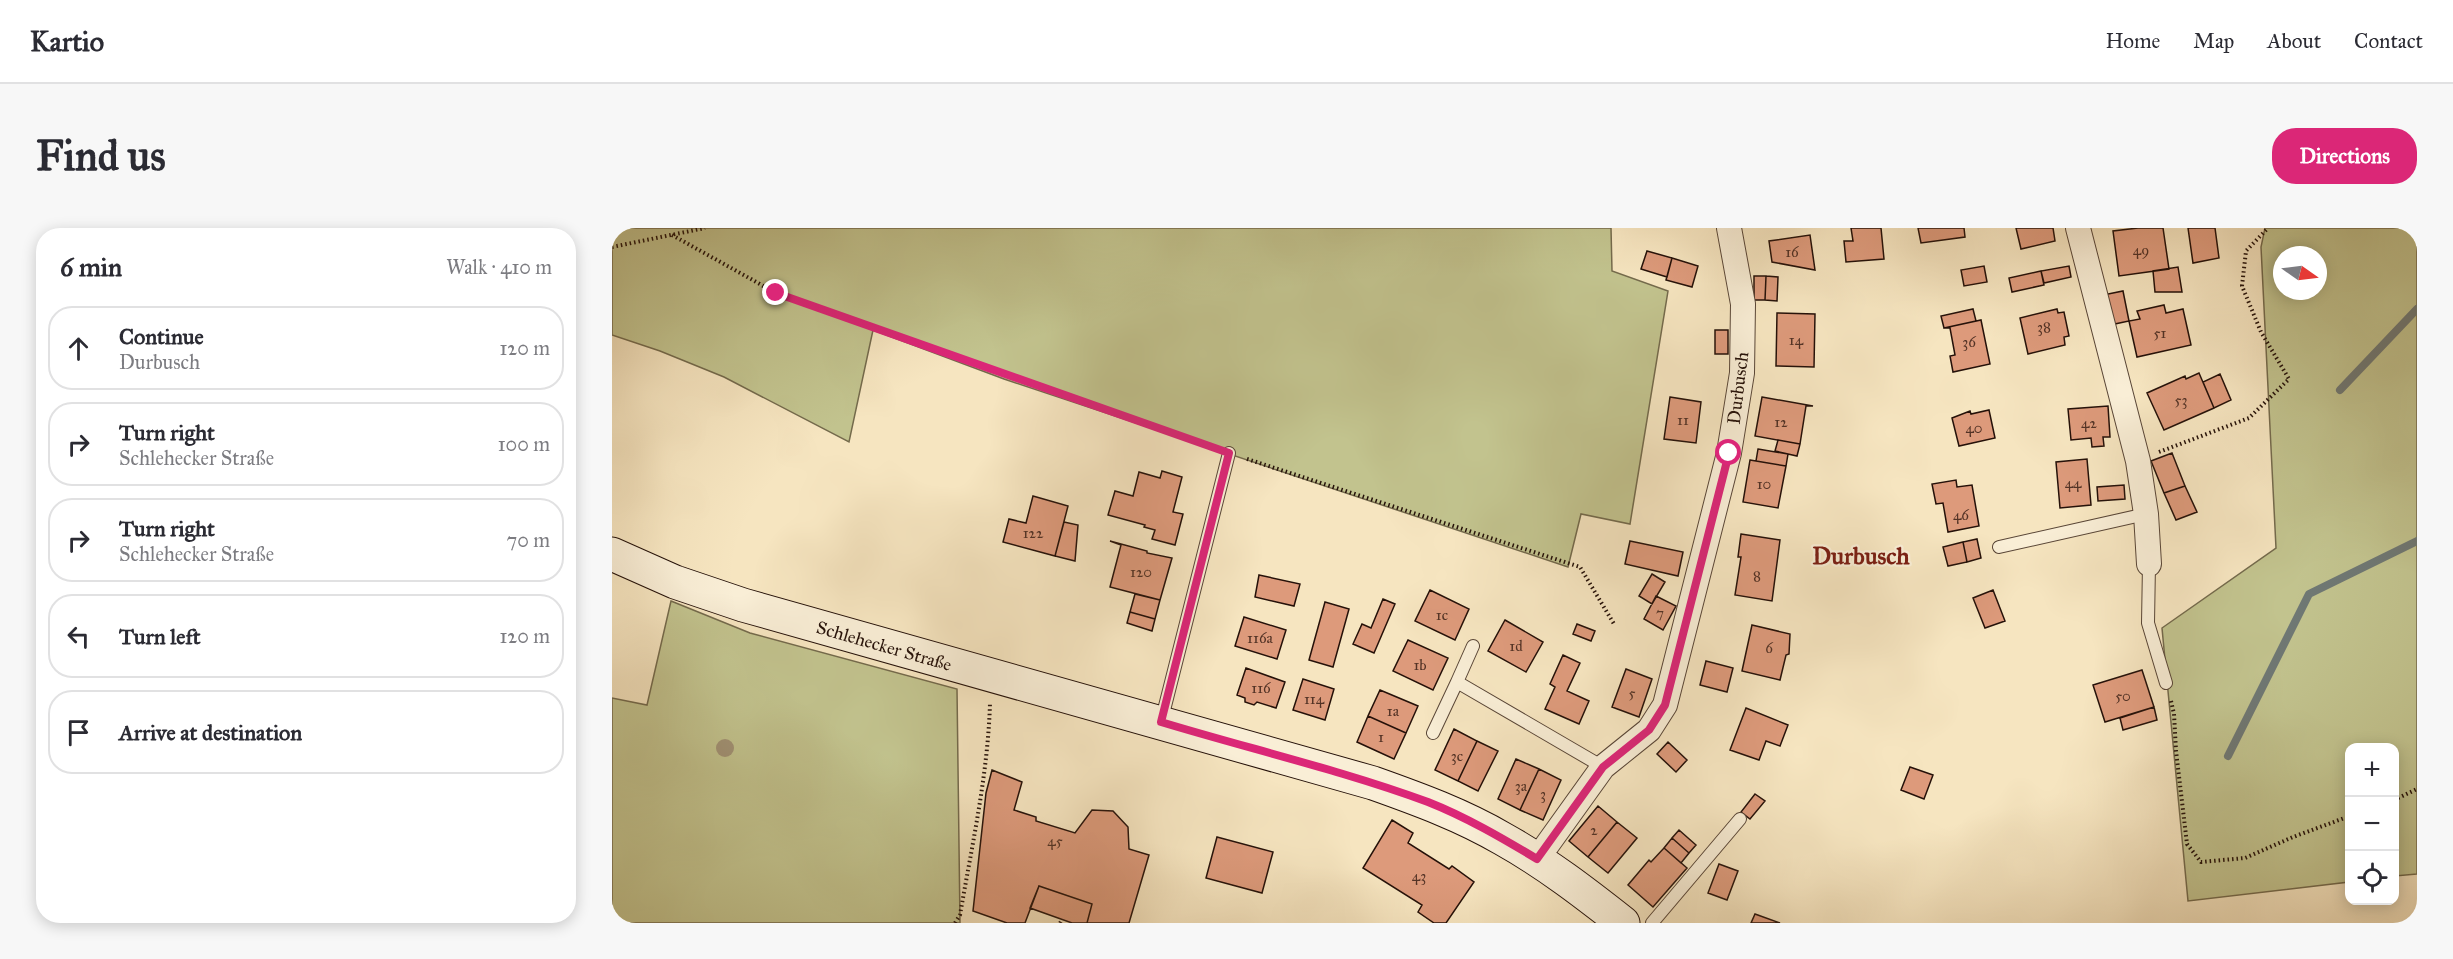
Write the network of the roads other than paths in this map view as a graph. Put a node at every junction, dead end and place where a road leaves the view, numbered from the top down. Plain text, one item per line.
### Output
1 (1729, 228) edge
2 (2078, 228) edge
3 (1229, 453) road end
4 (2146, 514) junction
5 (1999, 548) dead end
6 (612, 554) edge
7 (2149, 564) joint
8 (1473, 646) dead end
9 (1457, 682) junction
10 (2166, 683) road end
11 (1161, 722) junction
12 (1433, 733) dead end
13 (1603, 767) junction
14 (1740, 819) dead end
15 (1537, 859) junction
16 (1623, 923) edge
17 (1652, 923) edge

1 - 13 street, Durbusch
2 - 4 street
3 - 11 lane
4 - 5 lane
4 - 7 street
6 - 11 main road, Schlehecker Straße
7 - 10 lane
8 - 9 lane
9 - 12 lane
9 - 13 lane
11 - 15 main road, Schlehecker Straße
13 - 15 street, Durbusch
14 - 17 lane
15 - 16 main road, Schlehecker Straße

